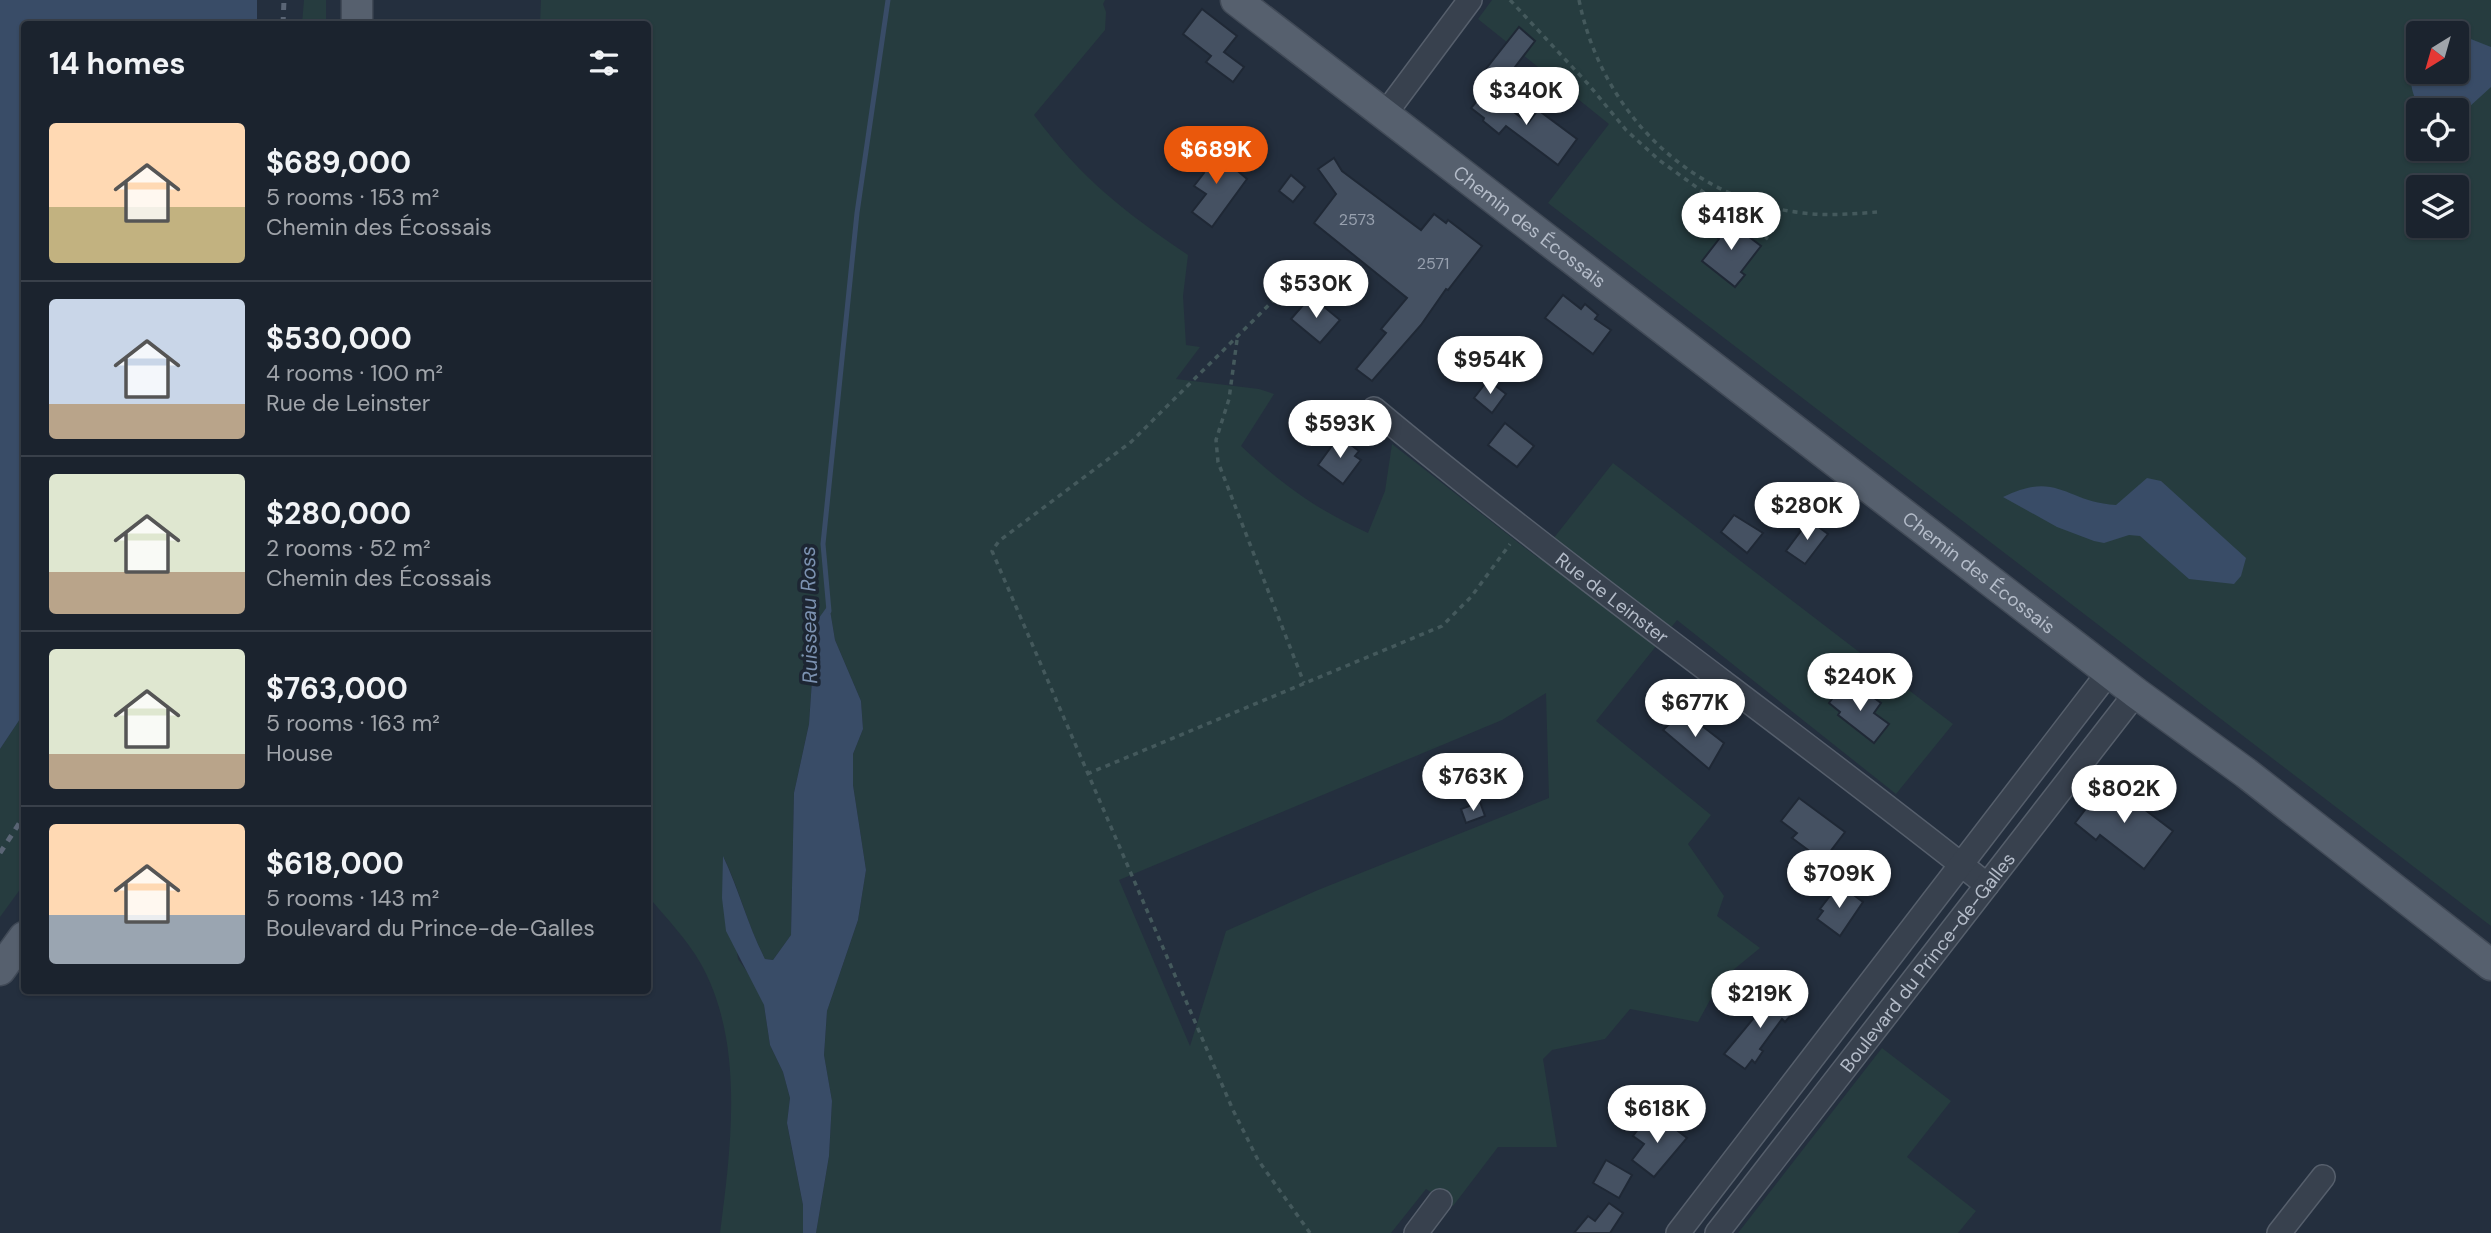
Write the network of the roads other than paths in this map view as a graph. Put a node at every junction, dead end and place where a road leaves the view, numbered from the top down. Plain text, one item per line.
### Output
1 (357, 0) edge
2 (1236, 0) edge
3 (1470, 0) edge
4 (357, 21) edge
5 (1385, 114) junction
6 (1374, 409) dead end
7 (2109, 672) junction
8 (2137, 693) junction
9 (1961, 864) junction
10 (1987, 886) junction
11 (21, 941) edge
12 (2491, 965) edge
13 (0, 970) edge
14 (2323, 1177) dead end
15 (1440, 1201) dead end
16 (1693, 1214) junction
17 (1416, 1233) edge
18 (1678, 1233) edge
19 (1718, 1233) edge
20 (2279, 1233) edge

1 - 4 main road
2 - 5 main road, Chemin des Écossais
3 - 5 street
5 - 7 main road, Chemin des Écossais
6 - 9 street, Rue de Leinster
7 - 8 main road, Chemin des Écossais
7 - 9 street, Boulevard du Prince-de-Galles
8 - 10 street, Boulevard du Prince-de-Galles
8 - 12 main road, Chemin des Écossais
9 - 10 street, Rue de Leinster
9 - 16 street, Boulevard du Prince-de-Galles
10 - 19 street, Boulevard du Prince-de-Galles
11 - 13 main road
14 - 20 street
15 - 17 street
16 - 18 street, Boulevard du Prince-de-Galles
16 - 19 street, Boulevard du Prince-de-Galles

